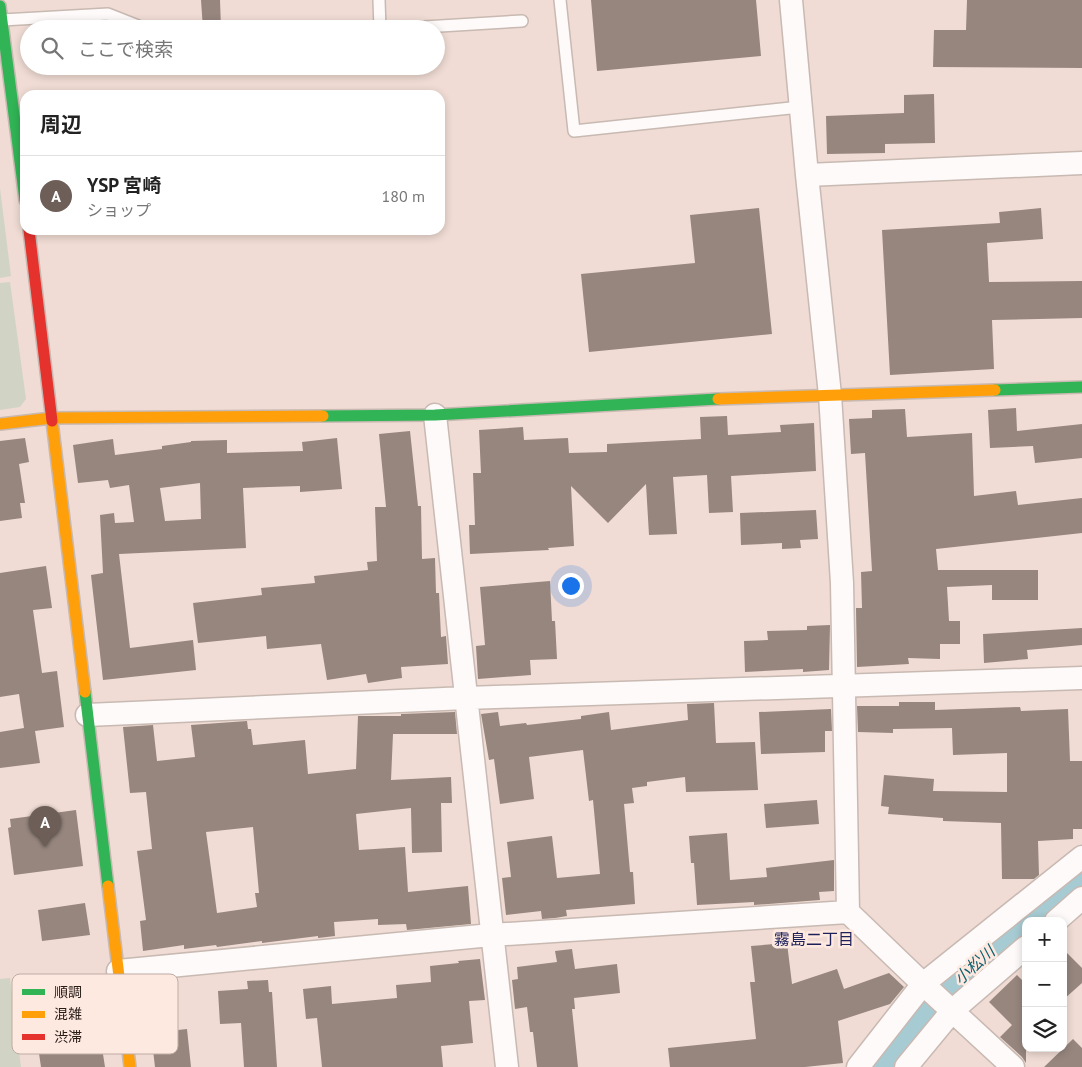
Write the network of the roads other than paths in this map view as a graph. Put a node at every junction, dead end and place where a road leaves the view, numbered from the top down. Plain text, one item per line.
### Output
1 (379, 0) edge
2 (560, 0) edge
3 (790, 0) edge
4 (0, 6) edge
5 (2, 20) junction
6 (123, 20) edge
7 (380, 20) edge
8 (522, 21) dead end
9 (445, 26) edge
10 (6, 98) edge
11 (800, 107) junction
12 (1082, 163) edge
13 (20, 173) edge
14 (806, 175) junction
15 (30, 235) edge
16 (1082, 387) edge
17 (830, 396) junction
18 (435, 415) junction
19 (52, 418) junction
20 (0, 424) edge
21 (1082, 678) edge
22 (844, 685) junction
23 (466, 698) junction
24 (87, 715) junction
25 (1082, 857) edge
26 (1082, 898) edge
27 (848, 912) junction
28 (1061, 917) edge
29 (492, 935) junction
30 (1022, 950) edge
31 (118, 971) junction
32 (118, 974) edge
33 (923, 984) junction
34 (953, 1010) junction
35 (128, 1054) edge
36 (130, 1067) edge
37 (507, 1067) edge
38 (858, 1067) edge
39 (906, 1067) edge
40 (1014, 1067) edge

1 - 7 lane
2 - 11 lane
3 - 11 street
4 - 5 street
5 - 6 lane
5 - 10 street
8 - 9 lane
10 - 13 street
11 - 14 street
12 - 14 street
14 - 17 street
15 - 19 street
16 - 17 street
17 - 18 street
17 - 22 street
18 - 19 street
18 - 23 street
19 - 20 street
19 - 24 street
21 - 22 street
22 - 23 street
22 - 27 street
23 - 24 street
23 - 29 street
24 - 31 street
25 - 33 street
26 - 28 street
27 - 29 street
27 - 33 street
29 - 31 street
29 - 37 street
30 - 34 street
31 - 32 street
33 - 34 street
33 - 38 street
34 - 39 street
34 - 40 street
35 - 36 street

